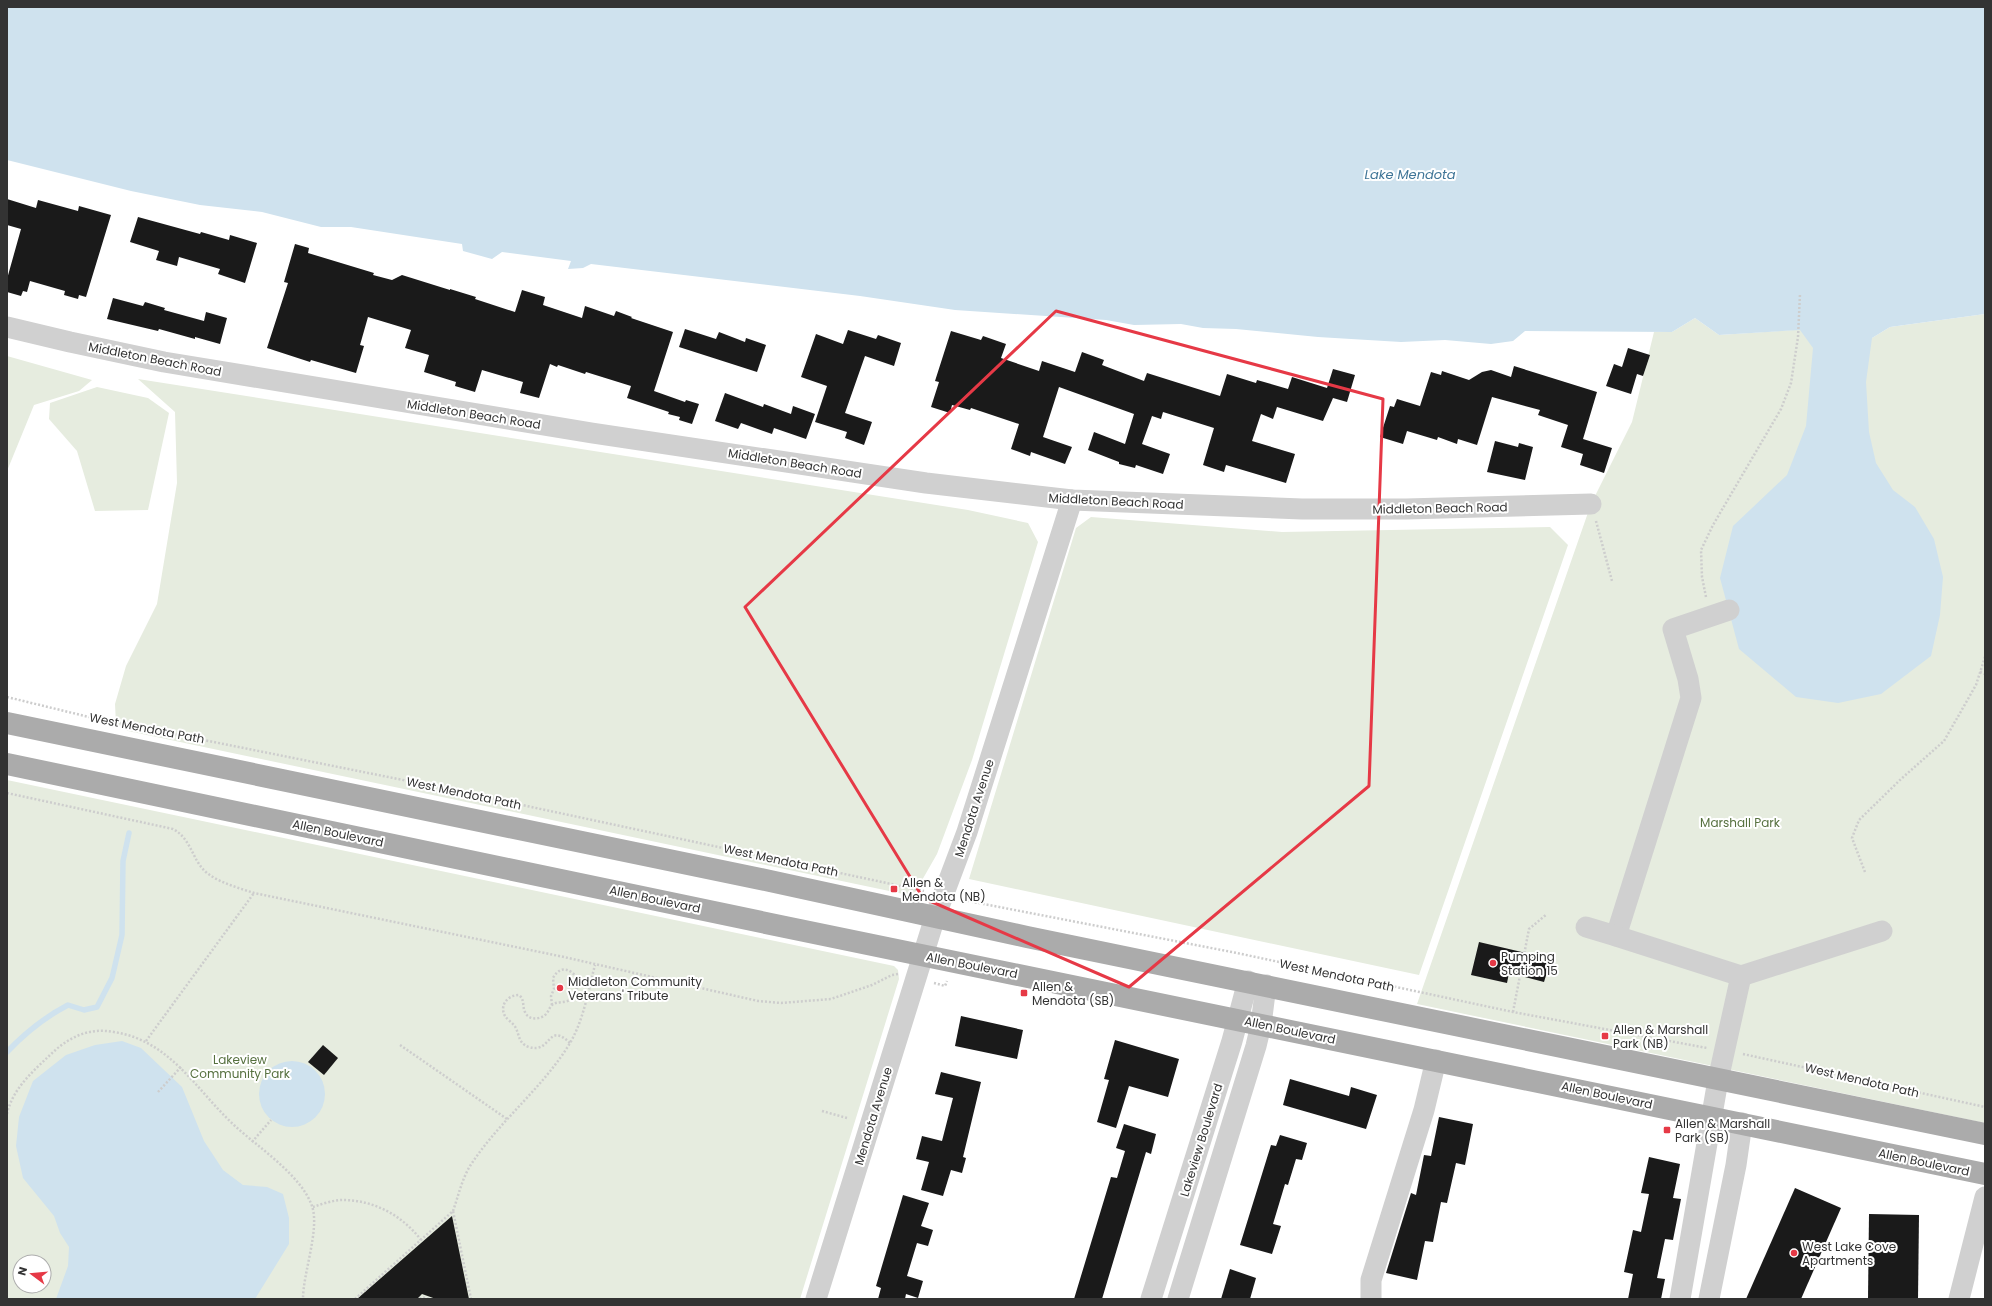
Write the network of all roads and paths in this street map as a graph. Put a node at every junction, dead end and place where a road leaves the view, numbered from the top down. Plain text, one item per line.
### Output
1 (1800, 294) dead end
2 (7, 327) edge
3 (1072, 500) junction
4 (1592, 504) joint
5 (1612, 580) dead end
6 (1729, 610) dead end
7 (1709, 616) junction
8 (1985, 657) edge
9 (1980, 672) junction
10 (1985, 674) edge
11 (7, 697) edge
12 (7, 724) edge
13 (7, 764) edge
14 (7, 793) edge
15 (1865, 872) dead end
16 (921, 891) dead end
17 (254, 894) junction
18 (969, 901) dead end
19 (1547, 914) dead end
20 (935, 917) junction
21 (1586, 927) dead end
22 (1882, 931) dead end
23 (1616, 936) junction
24 (923, 955) junction
25 (595, 965) junction
26 (896, 973) dead end
27 (1741, 976) junction
28 (591, 978) junction
29 (580, 982) junction
30 (1257, 983) junction
31 (940, 985) dead end
32 (945, 986) dead end
33 (552, 1005) junction
34 (1512, 1012) junction
35 (1238, 1019) junction
36 (1261, 1025) junction
37 (146, 1041) junction
38 (570, 1043) junction
39 (400, 1045) dead end
40 (1705, 1047) dead end
41 (1738, 1053) dead end
42 (1436, 1060) junction
43 (180, 1067) junction
44 (1718, 1080) junction
45 (158, 1092) dead end
46 (1985, 1108) edge
47 (822, 1111) dead end
48 (7, 1114) edge
49 (1711, 1117) junction
50 (847, 1118) dead end
51 (507, 1119) junction
52 (271, 1120) dead end
53 (1742, 1123) junction
54 (1985, 1134) edge
55 (252, 1142) junction
56 (1985, 1174) edge
57 (1985, 1197) edge
58 (312, 1207) junction
59 (453, 1212) junction
60 (421, 1240) junction
61 (303, 1299) edge
62 (355, 1299) edge
63 (420, 1299) edge
64 (429, 1299) edge
65 (471, 1299) edge
66 (816, 1299) edge
67 (1151, 1299) edge
68 (1178, 1299) edge
69 (1371, 1299) edge
70 (1680, 1299) edge
71 (1709, 1299) edge
72 (1959, 1299) edge

1 - 7 path
2 - 3 street, Middleton Beach Road
3 - 4 street, Middleton Beach Road
3 - 20 street, Mendota Avenue
4 - 5 path
6 - 7 street
7 - 23 street
8 - 9 path
9 - 10 path
9 - 15 path
11 - 16 path, West Mendota Path
12 - 20 main road
13 - 24 main road, Allen Boulevard
14 - 17 path
17 - 25 path
17 - 37 path
18 - 34 path, West Mendota Path
19 - 34 path
20 - 24 street, Mendota Avenue
20 - 30 main road
21 - 23 street
22 - 27 street
23 - 27 street
24 - 35 main road, Allen Boulevard
24 - 66 street, Mendota Avenue
25 - 26 path
25 - 28 path
27 - 44 street
28 - 29 path
28 - 38 path
29 - 33 path
29 - 33 path
30 - 35 street, Lakeview Boulevard
30 - 36 street, Lakeview Boulevard
30 - 44 main road
31 - 32 path
33 - 38 path
34 - 40 path, West Mendota Path
35 - 36 main road, Allen Boulevard
35 - 67 street, Lakeview Boulevard
36 - 42 main road, Allen Boulevard
36 - 68 street, Lakeview Boulevard
37 - 43 path
37 - 48 path
38 - 51 path
39 - 51 path
41 - 46 path, West Mendota Path
42 - 49 main road, Allen Boulevard
42 - 69 street
43 - 45 path
43 - 55 path
44 - 49 street
44 - 54 main road
47 - 50 path
49 - 53 main road, Allen Boulevard
49 - 70 street
51 - 59 path
52 - 55 path
53 - 56 main road, Allen Boulevard
53 - 71 street
55 - 58 path
57 - 72 street
58 - 60 path
58 - 61 path
59 - 60 path
59 - 65 path
60 - 62 path
63 - 64 path

